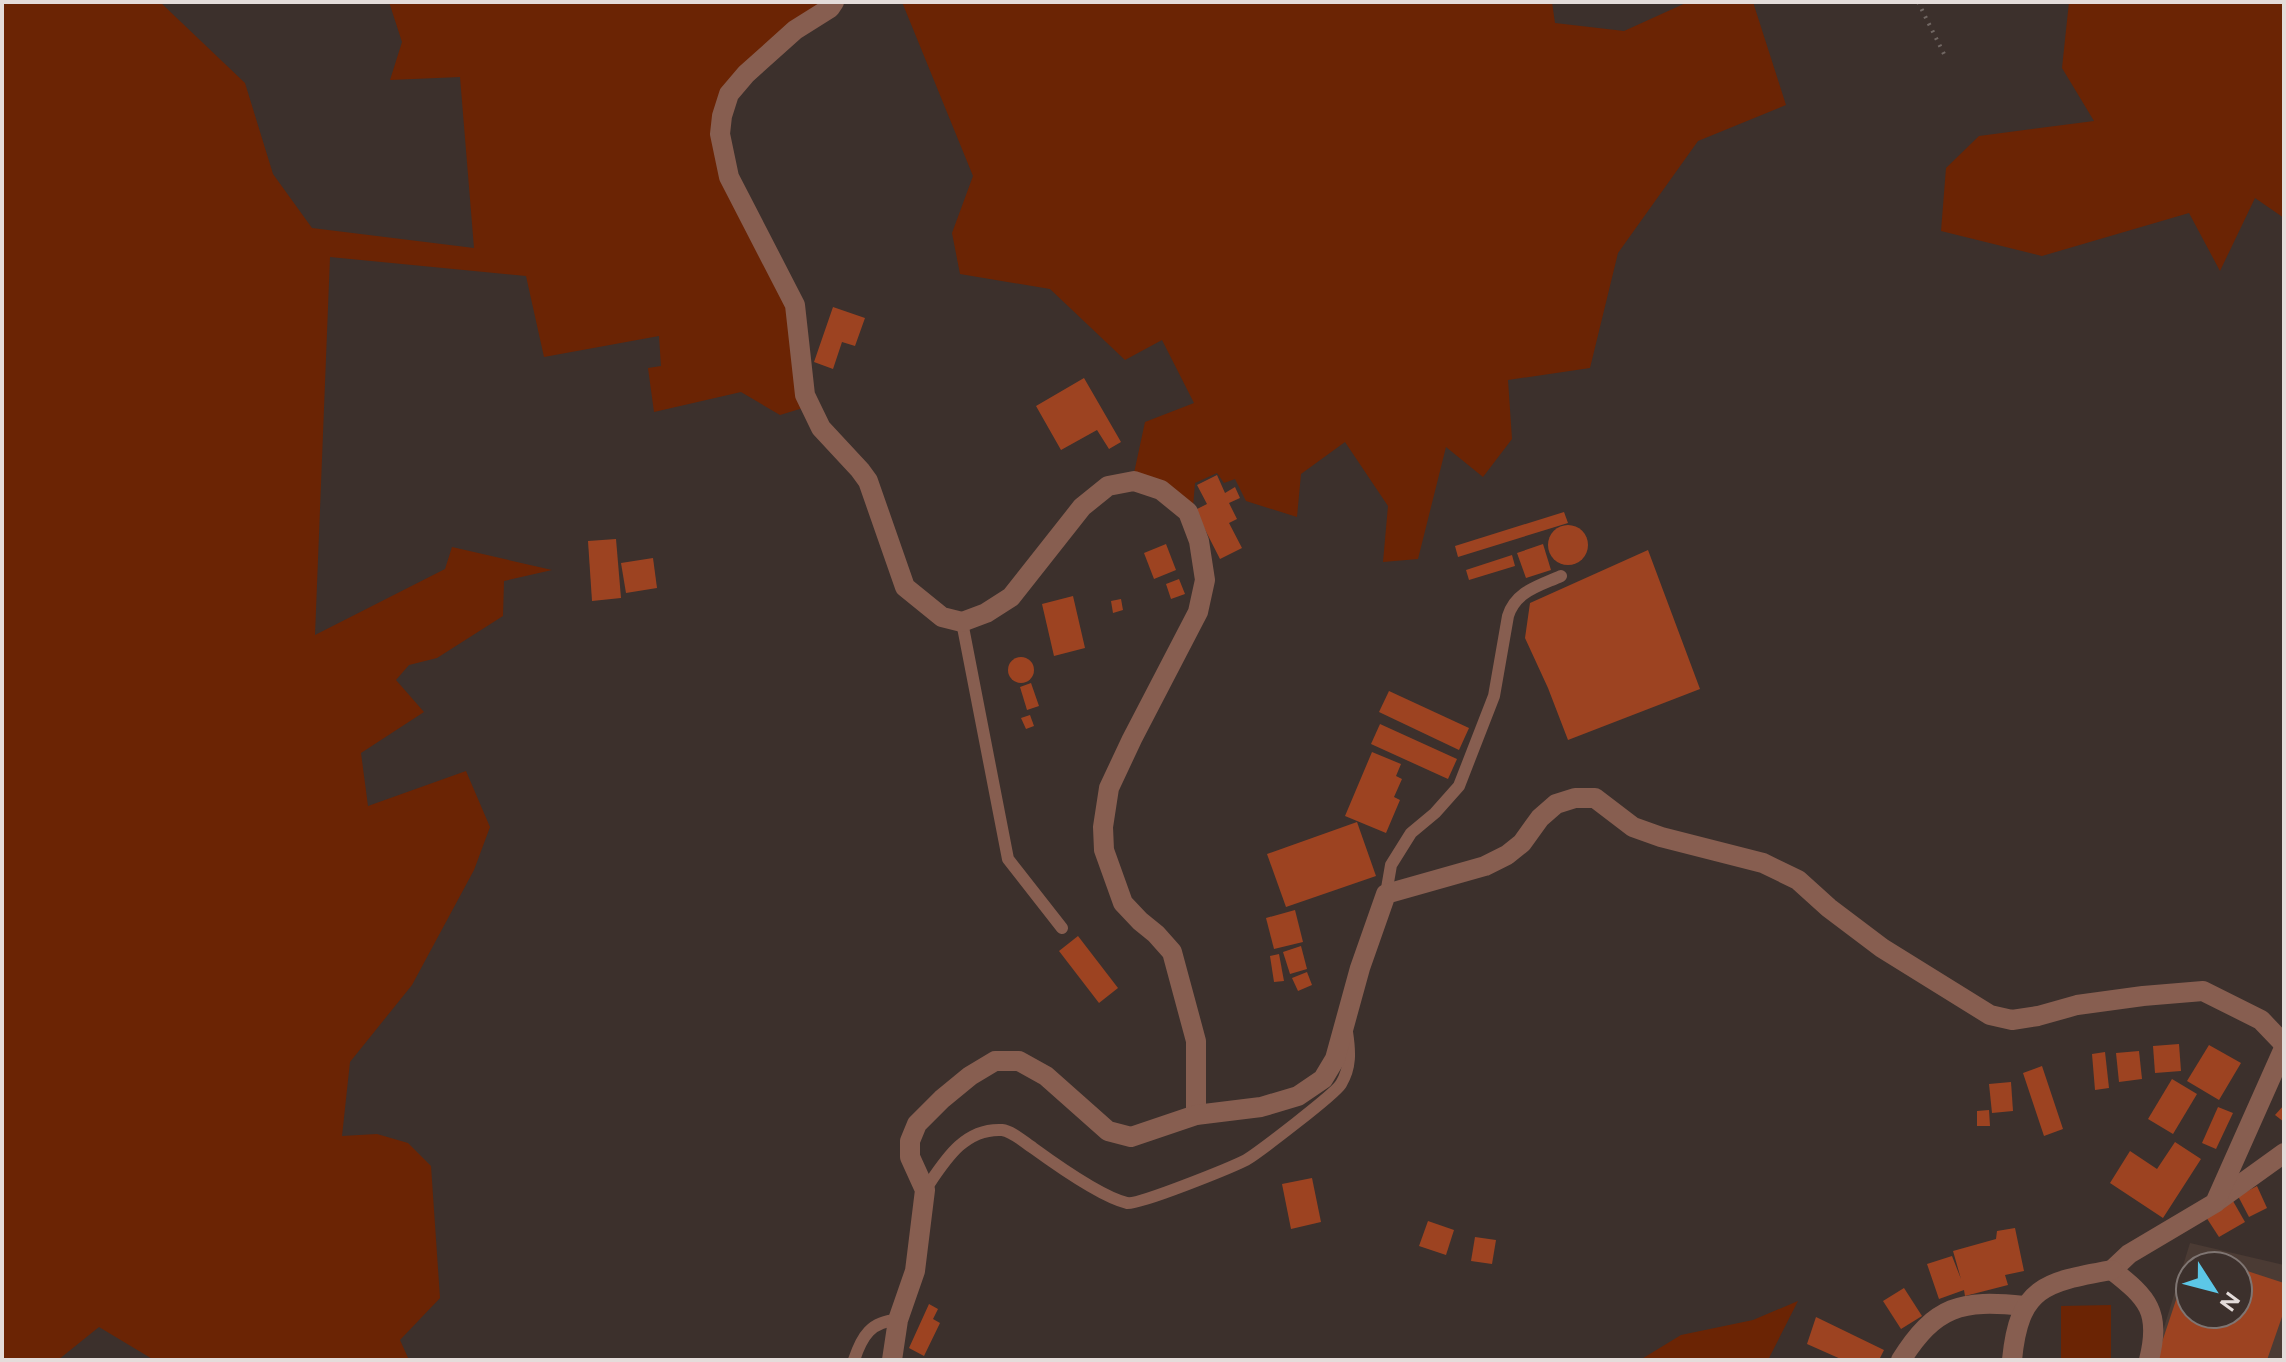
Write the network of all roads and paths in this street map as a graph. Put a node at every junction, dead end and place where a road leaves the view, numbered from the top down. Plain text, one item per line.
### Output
1 (834, 2) edge
2 (1918, 2) edge
3 (1945, 56) dead end
4 (1561, 576) dead end
5 (962, 622) junction
6 (1386, 894) junction
7 (1062, 928) dead end
8 (1346, 1024) junction
9 (2284, 1046) edge
10 (1196, 1115) junction
11 (2284, 1153) edge
12 (925, 1190) junction
13 (2215, 1203) junction
14 (2112, 1270) junction
15 (2024, 1306) junction
16 (898, 1320) junction
17 (854, 1360) edge
18 (892, 1360) edge
19 (1901, 1360) edge
20 (2012, 1360) edge
21 (2149, 1360) edge

1 - 5 street
2 - 3 path
4 - 6 lane
5 - 7 lane
5 - 10 street
6 - 8 street
6 - 9 street
8 - 10 street
8 - 12 lane
9 - 13 street
10 - 12 street
11 - 13 street
12 - 16 street
13 - 14 street
14 - 15 street
14 - 21 street
15 - 19 street
15 - 20 street
16 - 17 lane
16 - 18 street

